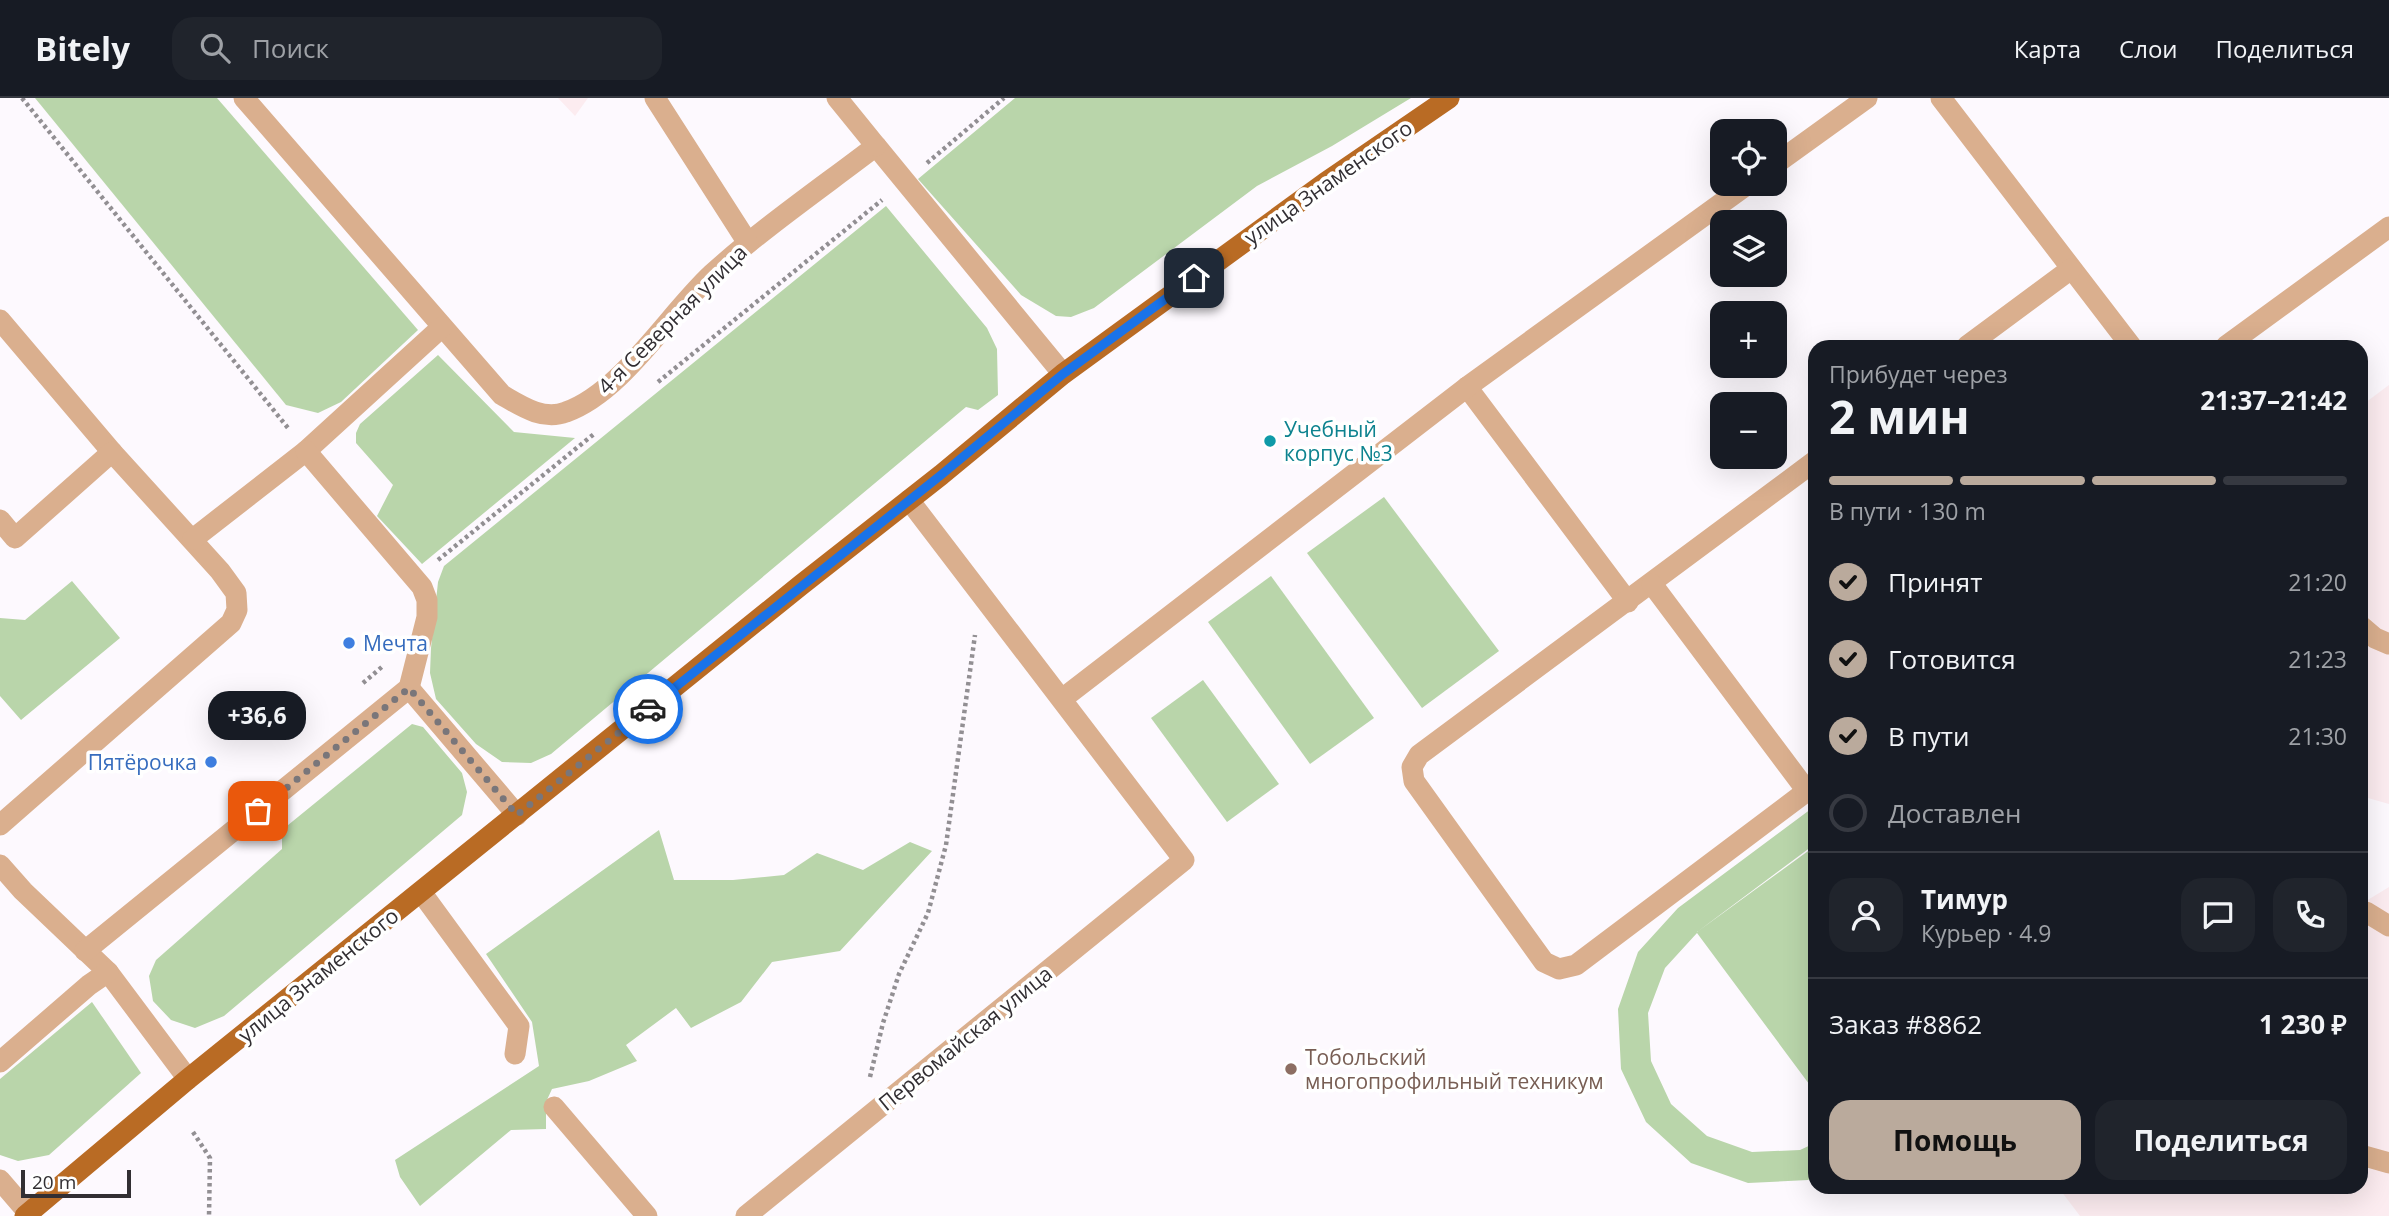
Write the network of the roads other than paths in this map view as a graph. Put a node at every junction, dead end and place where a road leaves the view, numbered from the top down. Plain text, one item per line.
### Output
1 (244, 98) edge
2 (655, 98) edge
3 (837, 98) edge
4 (1449, 98) edge
5 (1867, 98) edge
6 (1941, 98) edge
7 (876, 146) junction
8 (1787, 156) edge
9 (1731, 196) edge
10 (2389, 227) edge
11 (748, 243) junction
12 (2071, 269) junction
13 (0, 320) edge
14 (442, 327) junction
15 (1975, 340) edge
16 (2126, 340) edge
17 (2234, 340) edge
18 (1063, 374) junction
19 (1467, 387) junction
20 (306, 451) junction
21 (112, 452) junction
22 (1808, 466) edge
23 (909, 500) junction
24 (0, 520) edge
25 (193, 539) junction
26 (1652, 584) junction
27 (1628, 602) junction
28 (2368, 632) edge
29 (2389, 644) edge
30 (409, 688) junction
31 (1062, 699) junction
32 (1808, 784) edge
33 (1808, 790) edge
34 (517, 815) junction
35 (0, 825) edge
36 (0, 865) edge
37 (421, 892) junction
38 (2368, 913) edge
39 (2389, 926) edge
40 (85, 951) junction
41 (108, 972) junction
42 (515, 1054) dead end
43 (0, 1062) edge
44 (188, 1079) junction
45 (554, 1107) dead end
46 (2368, 1157) edge
47 (2389, 1163) edge
48 (0, 1180) edge
49 (28, 1215) edge
50 (647, 1216) edge
51 (746, 1216) edge

1 - 14 street, 4-я Северная улица
2 - 11 street
3 - 7 street
4 - 18 main road, улица Знаменского
5 - 8 street
6 - 12 street
7 - 11 street, 4-я Северная улица
7 - 18 street
9 - 19 street
10 - 17 street
11 - 14 street, 4-я Северная улица
12 - 15 street
12 - 16 street
13 - 21 street
14 - 20 street
18 - 23 main road, улица Знаменского
19 - 27 street
19 - 31 street
20 - 25 street
20 - 30 street
21 - 24 street
21 - 25 street
22 - 26 street
23 - 31 street
23 - 34 main road, улица Знаменского
25 - 35 street
26 - 27 street
26 - 32 street
27 - 33 street
28 - 29 street
30 - 34 street
30 - 40 street
31 - 51 street, Первомайская улица
34 - 37 main road, улица Знаменского
36 - 40 street
37 - 42 street
37 - 44 main road, улица Знаменского
38 - 39 street
40 - 41 street
41 - 43 street
41 - 44 street
44 - 49 main road, улица Знаменского
45 - 50 street
46 - 47 street
48 - 49 street

